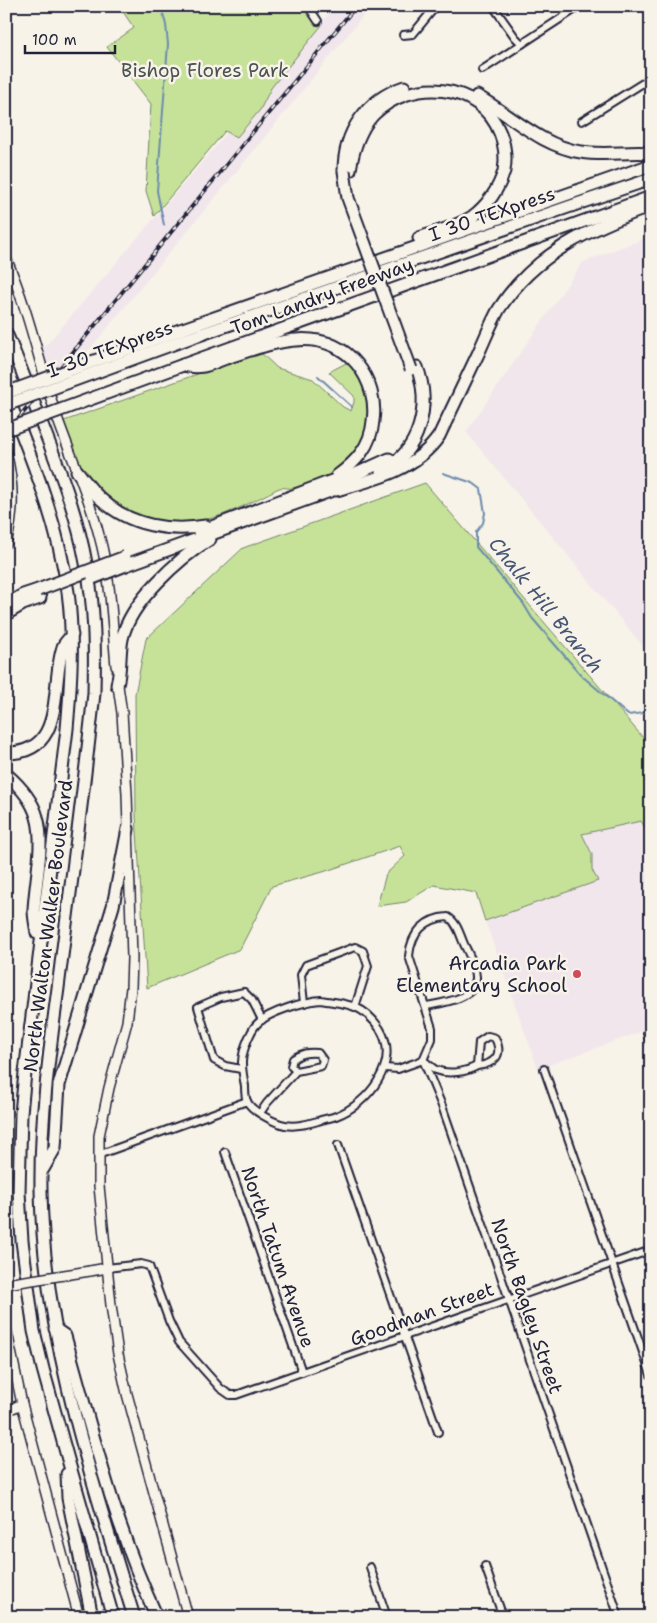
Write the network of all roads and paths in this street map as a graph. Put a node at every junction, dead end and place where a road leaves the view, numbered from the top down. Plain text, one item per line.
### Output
1 (308, 6) edge
2 (436, 6) edge
3 (493, 6) edge
4 (580, 6) edge
5 (318, 21) dead end
6 (402, 35) dead end
7 (522, 44) junction
8 (482, 70) dead end
9 (651, 78) edge
10 (582, 122) dead end
11 (651, 153) edge
12 (651, 165) edge
13 (347, 170) junction
14 (651, 179) edge
15 (651, 197) edge
16 (651, 206) edge
17 (6, 258) edge
18 (366, 266) junction
19 (6, 333) edge
20 (182, 335) junction
21 (190, 365) junction
22 (6, 394) edge
23 (6, 405) edge
24 (6, 430) edge
25 (6, 452) edge
26 (77, 471) junction
27 (334, 485) junction
28 (219, 528) junction
29 (6, 543) edge
30 (39, 594) junction
31 (6, 605) edge
32 (6, 614) edge
33 (72, 635) junction
34 (117, 686) junction
35 (6, 753) edge
36 (6, 774) edge
37 (128, 829) junction
38 (39, 954) junction
39 (304, 1003) junction
40 (426, 1006) junction
41 (355, 1007) junction
42 (262, 1020) junction
43 (647, 1033) dead end
44 (651, 1044) edge
45 (423, 1060) junction
46 (477, 1066) junction
47 (385, 1068) junction
48 (241, 1069) junction
49 (544, 1069) dead end
50 (296, 1072) junction
51 (246, 1101) junction
52 (260, 1113) junction
53 (338, 1145) dead end
54 (225, 1152) dead end
55 (98, 1155) junction
56 (41, 1172) junction
57 (651, 1250) edge
58 (612, 1264) junction
59 (107, 1268) junction
60 (6, 1284) edge
61 (509, 1299) junction
62 (6, 1328) edge
63 (55, 1329) junction
64 (405, 1336) junction
65 (302, 1372) junction
66 (651, 1375) edge
67 (22, 1404) junction
68 (6, 1411) edge
69 (438, 1432) dead end
70 (67, 1456) junction
71 (485, 1566) dead end
72 (370, 1567) dead end
73 (79, 1617) edge
74 (92, 1617) edge
75 (113, 1617) edge
76 (134, 1617) edge
77 (157, 1617) edge
78 (188, 1617) edge
79 (387, 1617) edge
80 (503, 1617) edge
81 (619, 1617) edge

1 - 5 street
2 - 6 street
3 - 7 street
4 - 7 street
7 - 8 street
9 - 10 street
11 - 13 highway
12 - 18 highway, Tom Landry Freeway
13 - 18 highway
13 - 27 highway
14 - 20 highway, I 30 TEXpress
15 - 21 highway, Tom Landry Freeway
16 - 27 highway
17 - 26 main road
18 - 20 highway, Tom Landry Freeway
19 - 56 highway, North Walton Walker Boulevard
20 - 22 highway, Tom Landry Freeway, bridge
20 - 23 highway, I 30 TEXpress, bridge
21 - 24 highway, Tom Landry Freeway, bridge
21 - 27 highway
22 - 33 highway, North Walton Walker Boulevard
25 - 29 main road
26 - 28 highway
26 - 34 main road
27 - 28 highway
28 - 30 highway, bridge
28 - 34 highway
30 - 31 highway
30 - 32 highway
33 - 35 highway
33 - 38 highway, North Walton Walker Boulevard
34 - 37 main road
36 - 38 highway
37 - 55 main road
37 - 56 highway
38 - 70 highway, North Walton Walker Boulevard
39 - 41 street
39 - 41 street
39 - 42 street
40 - 40 street
40 - 45 street
41 - 47 street
42 - 48 street
42 - 48 street
43 - 44 street
45 - 46 street
45 - 47 street
45 - 61 street, North Bagley Street
46 - 46 street
47 - 52 street
48 - 51 street
49 - 58 street
50 - 50 street
50 - 52 street
51 - 52 street
51 - 55 street
53 - 64 street
54 - 65 street, North Tatum Avenue
55 - 59 main road
56 - 63 highway, North Walton Walker Boulevard
57 - 58 street, Goodman Street
58 - 61 street, Goodman Street
58 - 66 street
59 - 60 main road, bridge
59 - 65 street, Goodman Street
59 - 78 main road
61 - 64 street, Goodman Street
61 - 81 street, North Bagley Street
62 - 67 main road
63 - 76 highway, North Walton Walker Boulevard
63 - 77 highway
64 - 65 street, Goodman Street
64 - 69 street
67 - 68 main road
67 - 73 main road
70 - 74 highway
70 - 75 highway, North Walton Walker Boulevard
71 - 80 street
72 - 79 street

